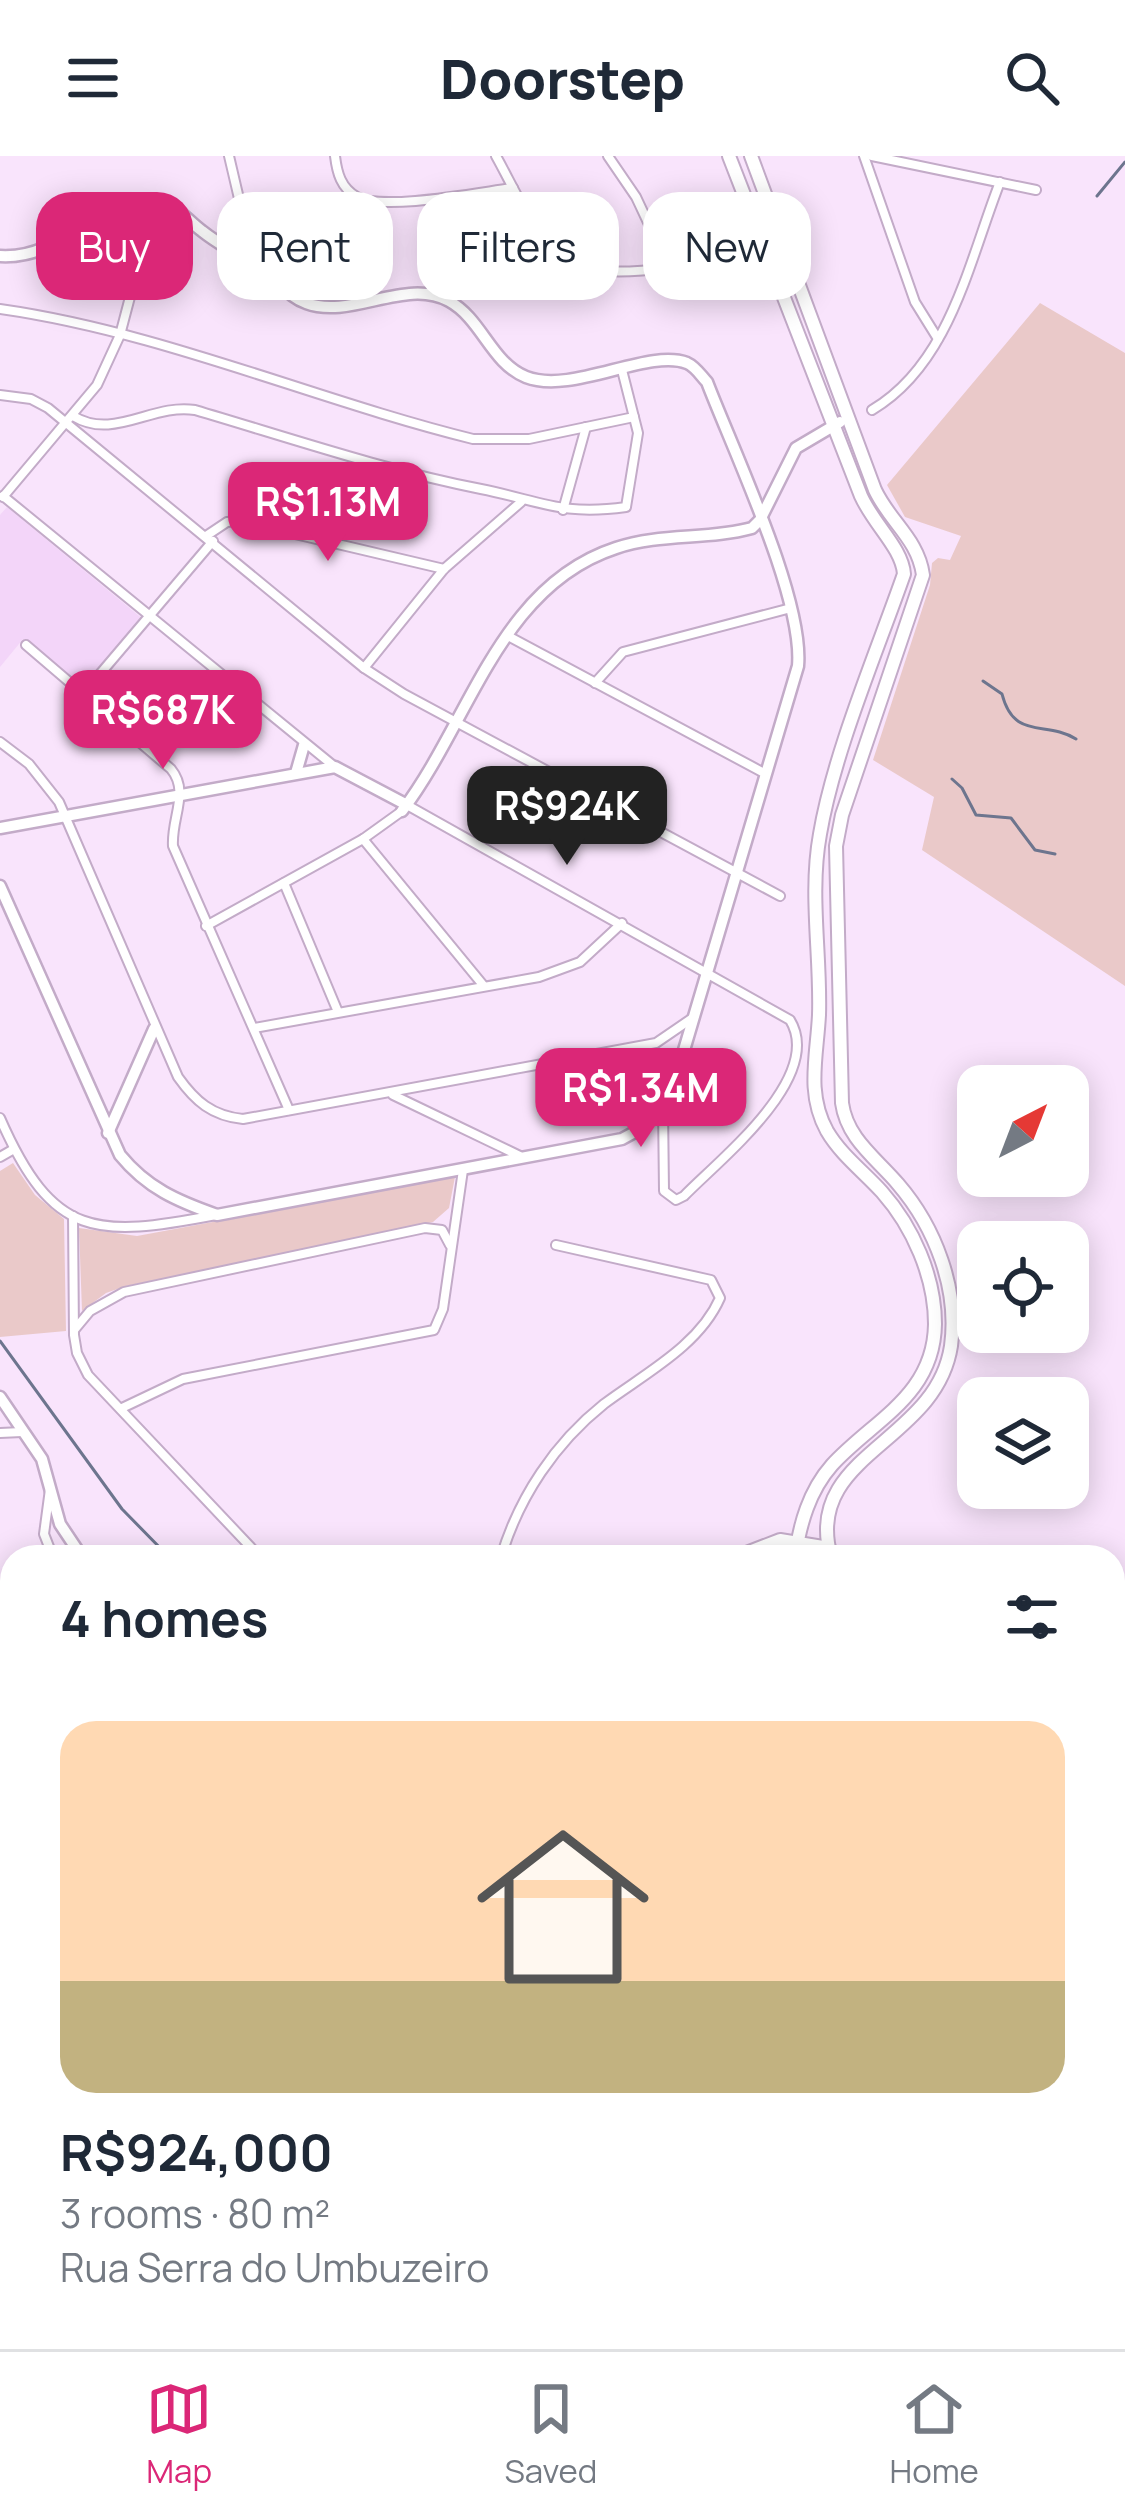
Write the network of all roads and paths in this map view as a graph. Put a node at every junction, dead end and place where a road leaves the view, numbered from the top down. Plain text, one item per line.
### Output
1 (229, 156) edge
2 (335, 156) edge
3 (496, 156) edge
4 (608, 156) edge
5 (728, 156) edge
6 (751, 156) edge
7 (868, 156) edge
8 (1000, 182) junction
9 (513, 188) junction
10 (1036, 190) dead end
11 (237, 192) edge
12 (742, 192) edge
13 (765, 192) edge
14 (643, 211) edge
15 (36, 251) edge
16 (0, 256) edge
17 (643, 268) edge
18 (393, 299) edge
19 (129, 300) edge
20 (303, 300) edge
21 (383, 300) edge
22 (788, 300) edge
23 (803, 300) edge
24 (0, 309) edge
25 (120, 335) junction
26 (938, 339) junction
27 (622, 370) junction
28 (0, 395) edge
29 (872, 410) dead end
30 (634, 417) junction
31 (70, 420) junction
32 (842, 421) junction
33 (586, 427) junction
34 (2, 498) edge
35 (521, 502) junction
36 (563, 510) junction
37 (760, 520) junction
38 (209, 539) junction
39 (444, 569) junction
40 (904, 574) junction
41 (923, 575) junction
42 (791, 608) junction
43 (150, 619) junction
44 (508, 636) junction
45 (26, 645) dead end
46 (364, 668) junction
47 (595, 683) junction
48 (83, 694) junction
49 (456, 722) junction
50 (0, 742) edge
51 (304, 745) junction
52 (335, 767) junction
53 (296, 773) junction
54 (766, 774) junction
55 (183, 791) junction
56 (404, 808) junction
57 (65, 817) junction
58 (0, 827) edge
59 (363, 839) junction
60 (736, 873) junction
61 (284, 883) junction
62 (0, 886) edge
63 (780, 896) dead end
64 (622, 923) junction
65 (206, 926) junction
66 (706, 970) junction
67 (483, 985) junction
68 (338, 1012) junction
69 (694, 1017) junction
70 (254, 1028) junction
71 (154, 1029) junction
72 (656, 1043) junction
73 (684, 1049) junction
74 (392, 1094) junction
75 (663, 1107) junction
76 (289, 1111) junction
77 (0, 1118) edge
78 (109, 1133) junction
79 (14, 1149) junction
80 (0, 1157) edge
81 (525, 1159) junction
82 (463, 1170) junction
83 (217, 1215) junction
84 (73, 1216) junction
85 (450, 1245) junction
86 (556, 1245) dead end
87 (74, 1330) junction
88 (0, 1396) edge
89 (122, 1408) junction
90 (24, 1432) junction
91 (0, 1433) edge
92 (51, 1486) junction
93 (48, 1545) edge
94 (74, 1545) edge
95 (249, 1545) edge
96 (506, 1545) edge
97 (797, 1545) edge
98 (828, 1545) edge

1 - 11 street
2 - 9 street
3 - 9 street
4 - 14 street
5 - 12 main road
6 - 13 main road
7 - 8 street
7 - 26 street
8 - 10 street
8 - 26 street
9 - 17 street
15 - 16 street
18 - 27 street
19 - 25 street
20 - 21 street
22 - 32 main road
23 - 32 main road
24 - 25 street
25 - 31 street
25 - 33 street
26 - 29 street
27 - 30 street
27 - 37 street
28 - 31 street
30 - 33 street
30 - 36 street
31 - 34 street
31 - 35 street
31 - 38 street
32 - 37 street
32 - 40 main road
32 - 41 main road
33 - 36 street
34 - 43 street
35 - 36 street
35 - 39 street
37 - 42 street
37 - 44 street
38 - 39 street
38 - 43 street
38 - 46 street
39 - 46 street
40 - 41 main road
40 - 97 main road
41 - 98 main road
42 - 47 street
42 - 54 street
43 - 48 street
43 - 51 street
44 - 47 street
44 - 49 street
45 - 48 street
46 - 49 street
47 - 54 street
48 - 55 street
49 - 56 street
49 - 60 street
50 - 57 street
51 - 52 street
51 - 53 street
52 - 53 street
52 - 56 street
53 - 55 street
54 - 60 street
55 - 57 street
55 - 65 street
56 - 59 street
56 - 64 street
57 - 58 street
57 - 71 street
59 - 61 street
59 - 67 street
60 - 63 street
60 - 66 street
61 - 65 street
61 - 68 street
62 - 78 street
64 - 66 street
64 - 67 street
65 - 70 street
66 - 69 street
66 - 75 street
67 - 68 street
68 - 70 street
69 - 72 street
69 - 73 street
70 - 76 street
71 - 76 street
71 - 78 street
72 - 73 street
72 - 74 street
73 - 75 street
74 - 76 street
74 - 81 street
75 - 81 street
77 - 79 street
78 - 83 street
79 - 80 street
79 - 84 street
81 - 82 street
82 - 83 street
82 - 85 street
83 - 84 street
84 - 87 street
85 - 87 street
85 - 89 street
86 - 96 street
87 - 89 street
88 - 90 street
89 - 95 street
90 - 91 street
90 - 92 street
92 - 93 street
92 - 94 street

